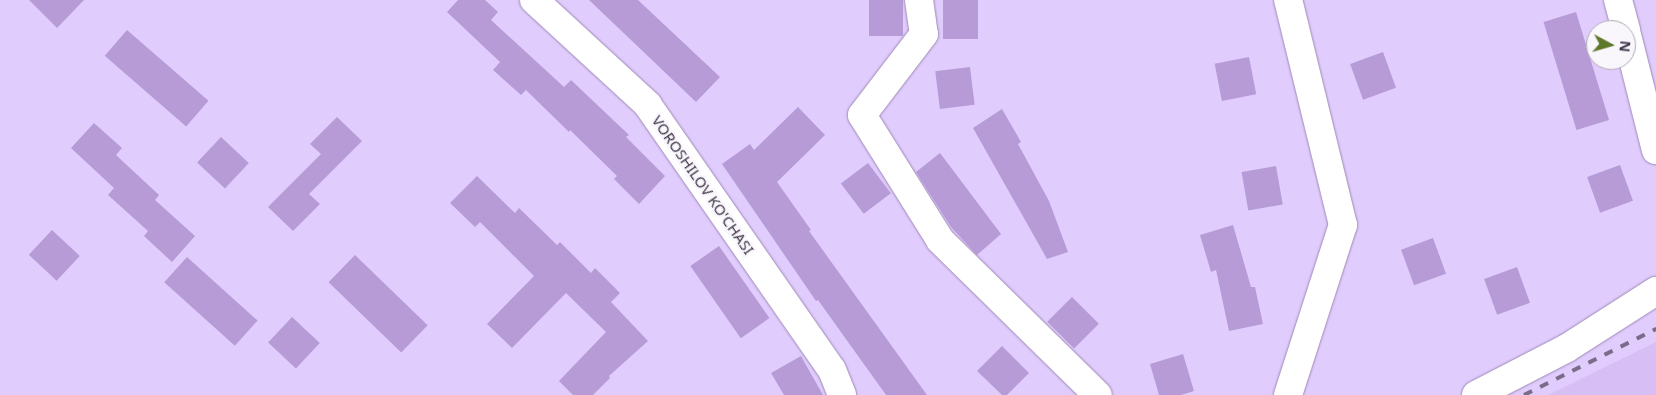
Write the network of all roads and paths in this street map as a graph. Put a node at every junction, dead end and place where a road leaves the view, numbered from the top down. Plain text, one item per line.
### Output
1 (534, 0) edge
2 (919, 0) edge
3 (1288, 0) edge
4 (1618, 0) edge
5 (1623, 20) edge
6 (1636, 70) edge
7 (1656, 150) edge
8 (1656, 291) edge
9 (842, 395) edge
10 (1098, 395) edge
11 (1288, 395) edge
12 (1476, 395) edge

1 - 9 street, VOROSHILOV KO'CHASI
2 - 10 street
3 - 11 street
4 - 5 street
6 - 7 street
8 - 12 street

